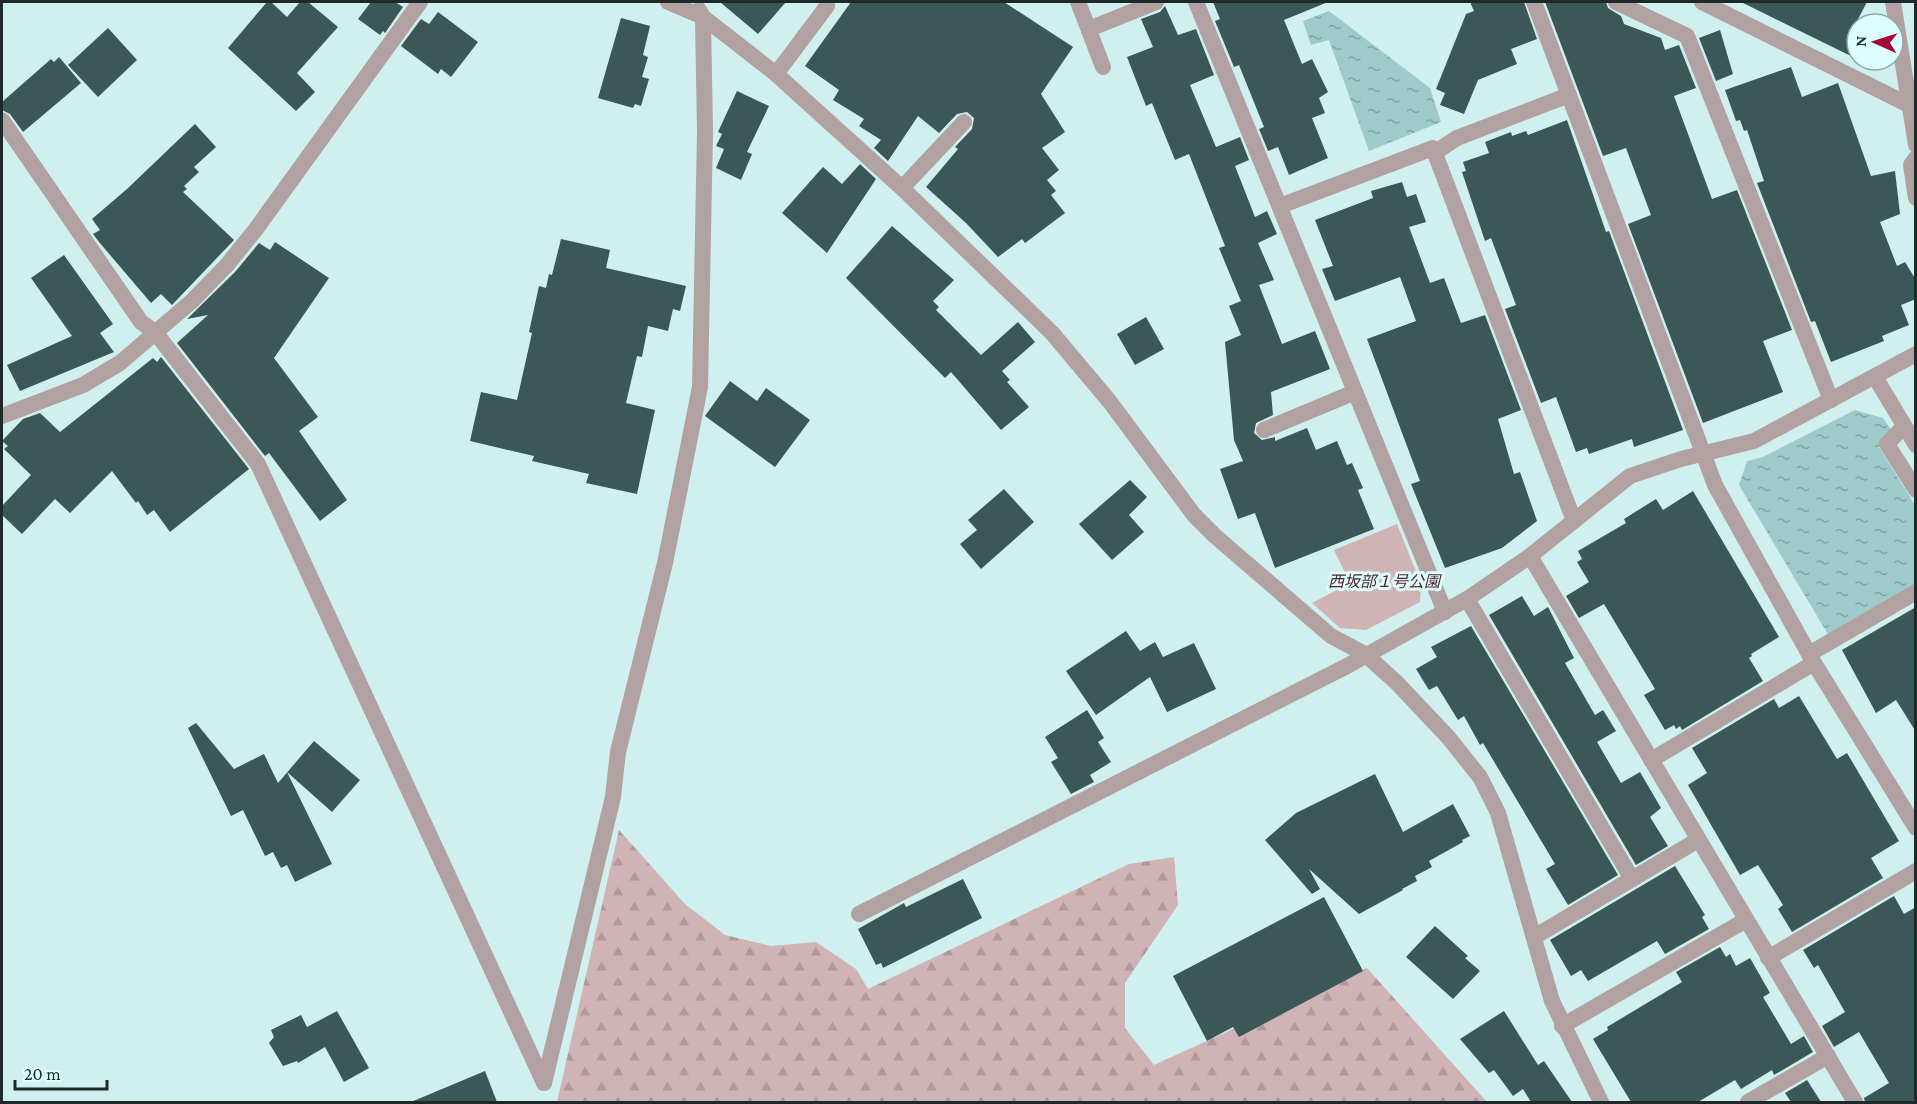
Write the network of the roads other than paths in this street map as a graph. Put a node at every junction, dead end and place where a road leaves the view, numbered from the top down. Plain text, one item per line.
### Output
1 (420, 2) edge
2 (668, 2) edge
3 (695, 2) edge
4 (1078, 2) edge
5 (1156, 2) edge
6 (1196, 2) edge
7 (1534, 2) edge
8 (1616, 2) edge
9 (1702, 2) edge
10 (1893, 2) edge
11 (827, 6) dead end
12 (703, 17) junction
13 (1089, 29) junction
14 (1103, 67) dead end
15 (776, 74) junction
16 (1569, 95) junction
17 (1909, 105) junction
18 (2, 120) edge
19 (964, 122) dead end
20 (1916, 145) edge
21 (1434, 153) junction
22 (1916, 158) edge
23 (902, 188) junction
24 (1916, 198) edge
25 (1280, 206) junction
26 (155, 332) junction
27 (1916, 354) edge
28 (1875, 376) junction
29 (1355, 392) junction
30 (1831, 400) junction
31 (2, 416) edge
32 (1904, 426) junction
33 (1264, 429) dead end
34 (1916, 445) edge
35 (1703, 454) junction
36 (1916, 490) edge
37 (1574, 521) junction
38 (1530, 556) junction
39 (1916, 592) edge
40 (1467, 599) junction
41 (1445, 612) junction
42 (1365, 654) junction
43 (1811, 659) junction
44 (1651, 760) junction
45 (1916, 828) edge
46 (1698, 840) junction
47 (1916, 871) edge
48 (1632, 879) junction
49 (859, 914) dead end
50 (1746, 920) junction
51 (1534, 937) junction
52 (1768, 958) junction
53 (1562, 1026) junction
54 (1828, 1056) junction
55 (1601, 1102) edge
56 (1748, 1102) edge
57 (1855, 1102) edge

1 - 26 street
2 - 12 street
3 - 12 street
4 - 13 street
5 - 13 street
6 - 25 street
7 - 16 street
8 - 30 street
9 - 17 street
10 - 17 street
11 - 15 street
12 - 15 street
12 - 26 street
13 - 14 street
15 - 23 street
16 - 21 street
16 - 35 street
17 - 20 street
18 - 26 street
19 - 23 street
21 - 25 street
21 - 37 street
22 - 24 street
23 - 42 street
25 - 29 street
26 - 31 street
27 - 28 street
28 - 30 street
28 - 32 street
29 - 33 street
29 - 41 street
30 - 35 street
32 - 34 street
32 - 36 street
35 - 37 street
35 - 43 street
37 - 38 street
38 - 40 street
38 - 44 street
39 - 43 street
40 - 41 street
40 - 48 street
41 - 42 street
42 - 49 street
42 - 51 street
43 - 44 street
43 - 45 street
44 - 46 street
46 - 48 street
46 - 50 street
47 - 52 street
48 - 51 street
50 - 52 street
50 - 53 street
51 - 53 street
52 - 54 street
53 - 55 street
54 - 56 street
54 - 57 street

